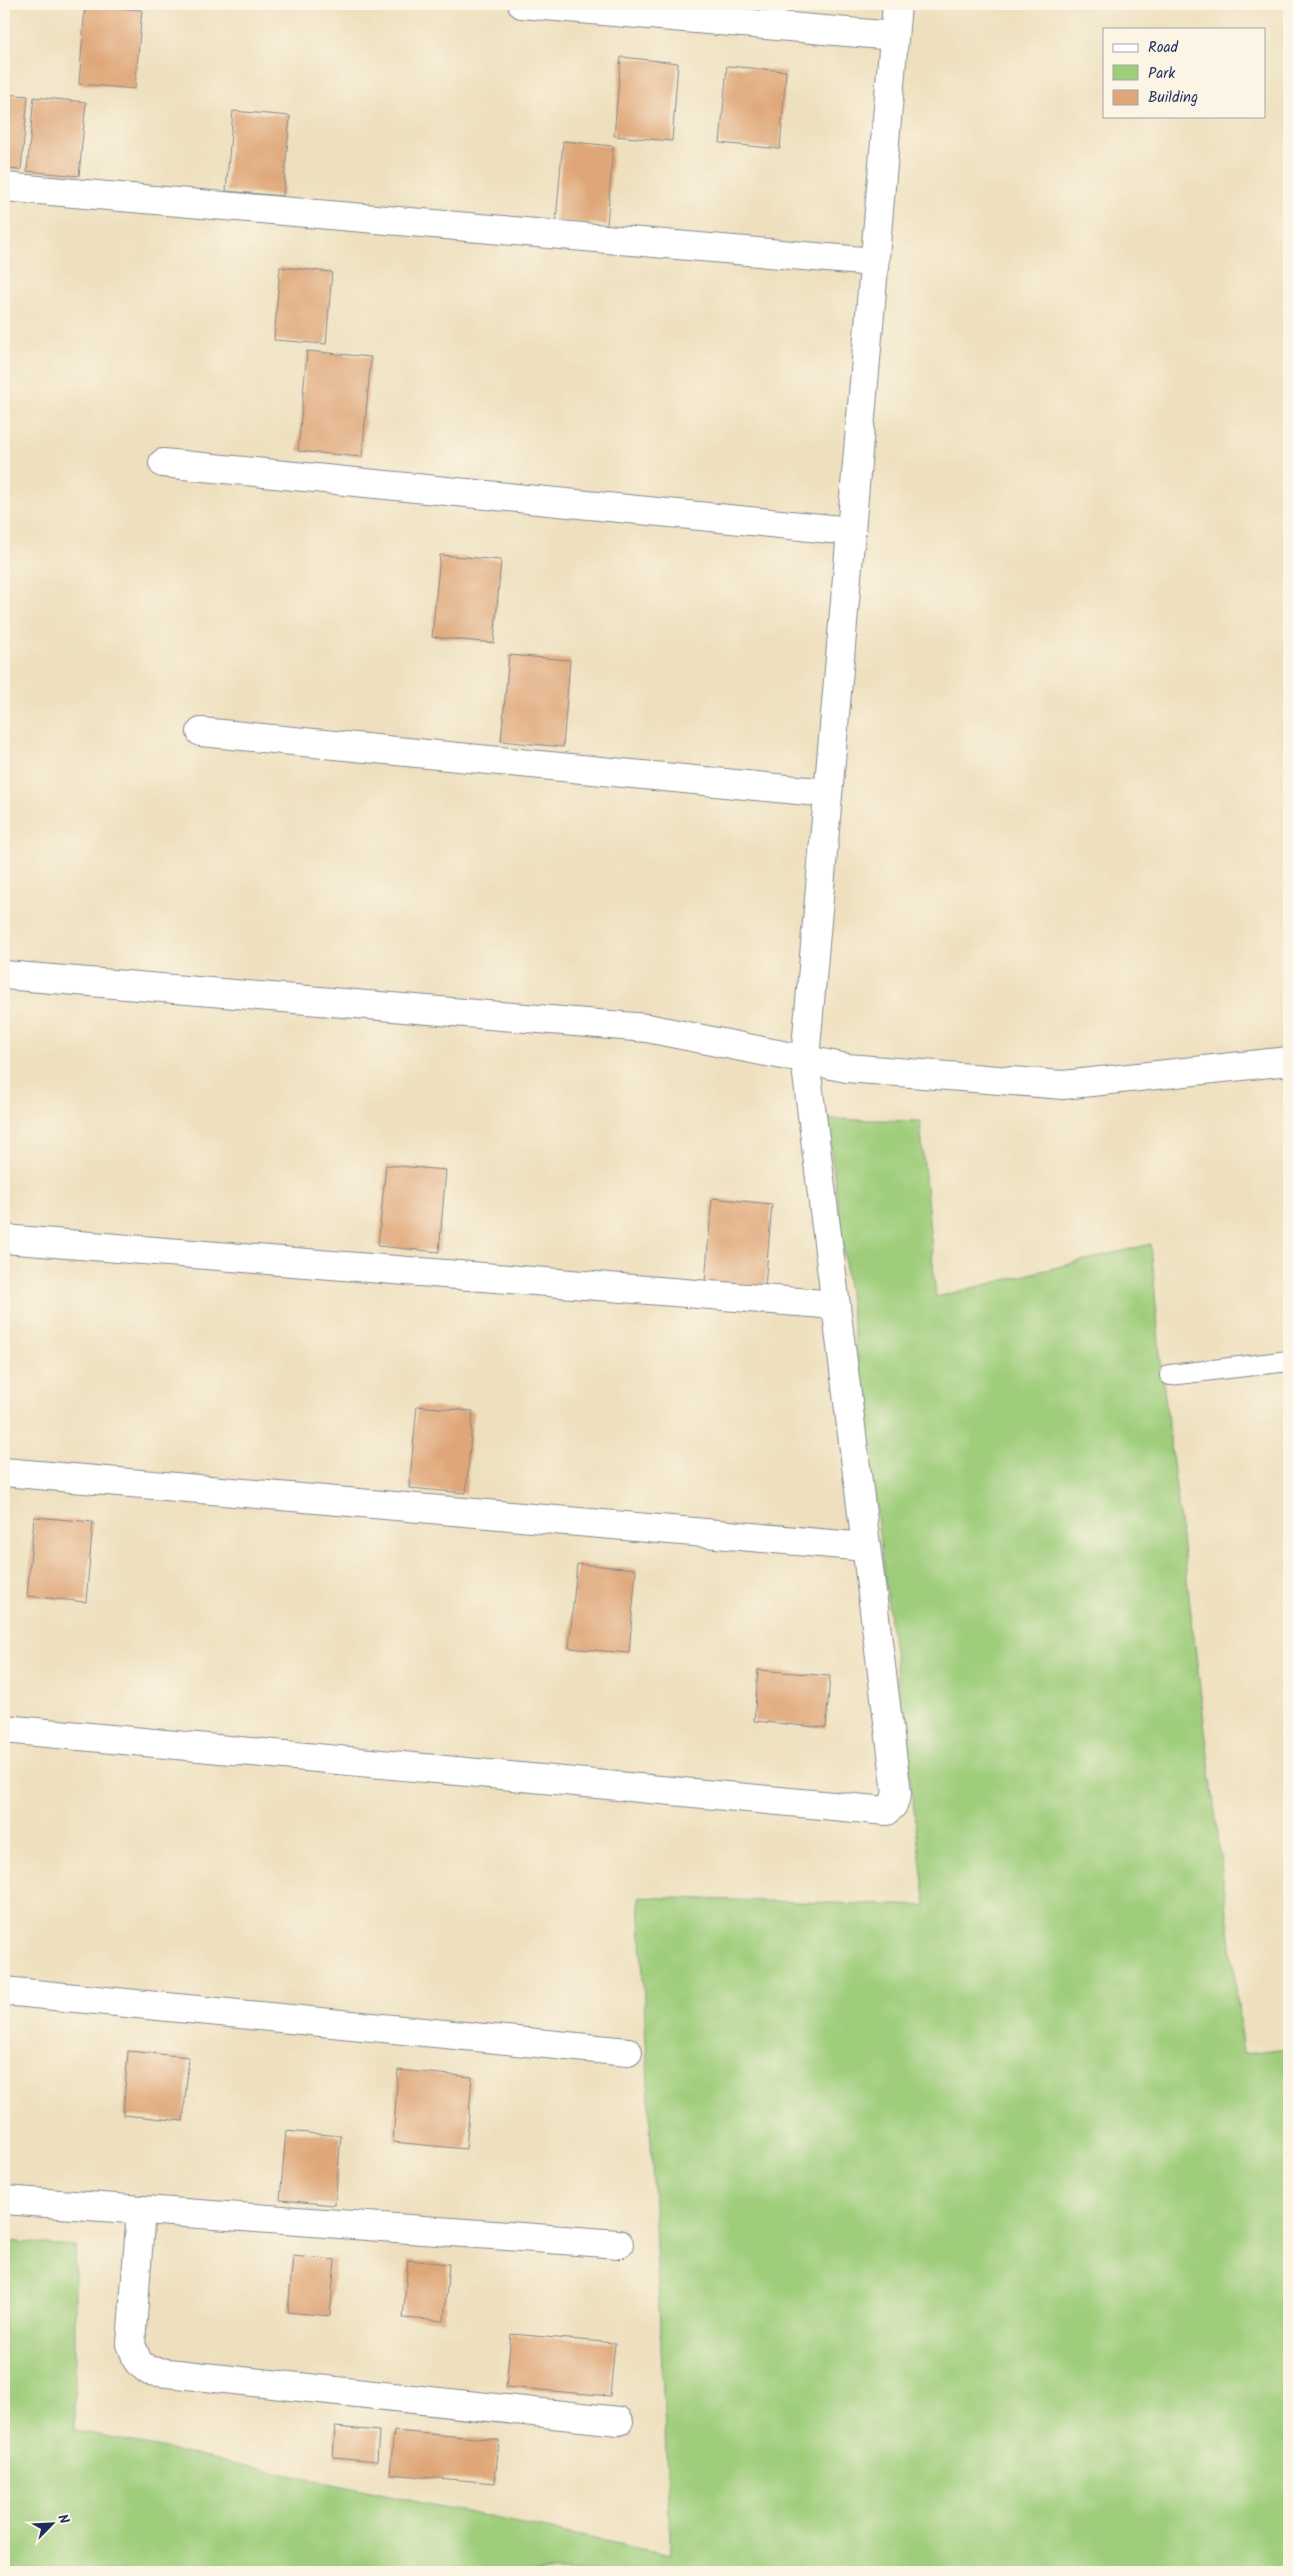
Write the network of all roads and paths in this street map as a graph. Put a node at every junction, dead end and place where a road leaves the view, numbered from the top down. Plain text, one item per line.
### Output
1 (522, 4) edge
2 (897, 4) edge
3 (894, 36) junction
4 (4, 187) edge
5 (874, 262) junction
6 (163, 463) dead end
7 (851, 530) junction
8 (201, 732) dead end
9 (828, 793) junction
10 (4, 974) edge
11 (805, 1059) junction
12 (1289, 1061) edge
13 (4, 1239) edge
14 (836, 1305) junction
15 (1289, 1361) edge
16 (1170, 1375) dead end
17 (4, 1472) edge
18 (866, 1547) junction
19 (4, 1729) edge
20 (4, 1991) edge
21 (628, 2052) dead end
22 (4, 2200) edge
23 (141, 2210) junction
24 (618, 2244) dead end
25 (618, 2421) dead end

1 - 3 street
2 - 3 street
3 - 5 street
4 - 5 street
5 - 7 street
6 - 7 street
7 - 9 street
8 - 9 street
9 - 11 street
10 - 11 street
11 - 12 street
11 - 14 street
13 - 14 street
14 - 18 street
15 - 16 lane
17 - 18 street
18 - 19 street
20 - 21 street
22 - 23 street
23 - 24 street
23 - 25 street

